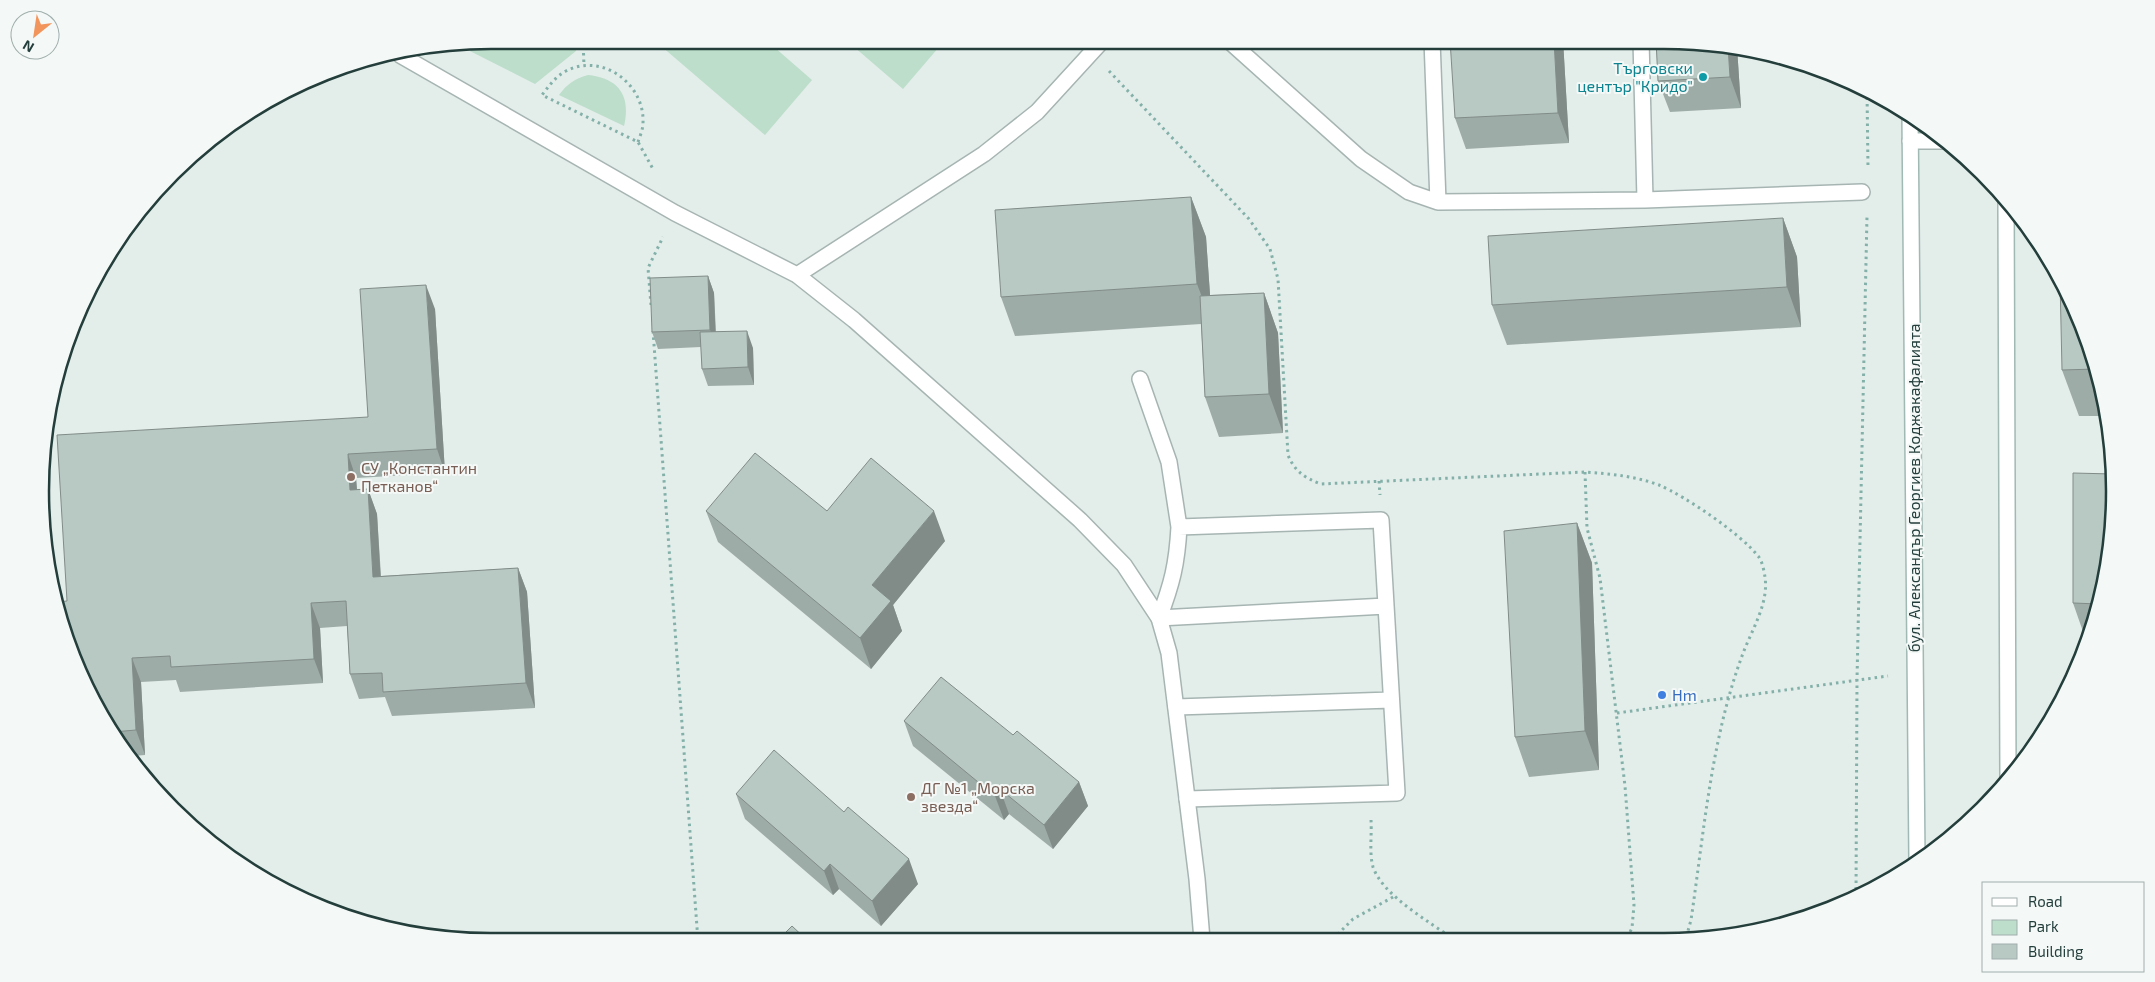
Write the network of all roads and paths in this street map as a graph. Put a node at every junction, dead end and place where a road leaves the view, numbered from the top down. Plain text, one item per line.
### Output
1 (583, 49) edge
2 (1094, 49) edge
3 (1238, 49) edge
4 (1432, 49) edge
5 (1641, 49) edge
6 (1091, 52) junction
7 (404, 57) edge
8 (584, 66) junction
9 (1868, 98) edge
10 (1910, 123) edge
11 (1910, 141) junction
12 (1934, 141) edge
13 (638, 142) junction
14 (1868, 173) dead end
15 (1862, 192) dead end
16 (1645, 200) junction
17 (1438, 202) junction
18 (2006, 211) edge
19 (1867, 212) dead end
20 (675, 213) junction
21 (796, 275) junction
22 (651, 308) edge
23 (653, 328) edge
24 (1140, 379) dead end
25 (1585, 472) junction
26 (1179, 527) junction
27 (1386, 606) junction
28 (1159, 618) junction
29 (1915, 672) junction
30 (1857, 680) junction
31 (1728, 698) junction
32 (1391, 700) junction
33 (1176, 707) junction
34 (1617, 713) junction
35 (2008, 769) edge
36 (1371, 794) junction
37 (1187, 799) junction
38 (1917, 854) edge
39 (1856, 890) edge
40 (1395, 896) junction
41 (1688, 932) edge
42 (697, 933) edge
43 (1201, 933) edge
44 (1339, 933) edge
45 (1446, 933) edge
46 (1630, 933) edge

1 - 8 path
2 - 6 street
3 - 17 street
4 - 17 street
5 - 16 street
6 - 21 street
6 - 25 path
7 - 20 street
8 - 13 path
8 - 13 path
9 - 14 path
10 - 11 street, бул. Александър Георгиев Коджакафалията
11 - 12 street
11 - 29 street, бул. Александър Георгиев Коджакафалията
13 - 20 path
15 - 16 street
16 - 17 street
18 - 35 street
19 - 30 path
20 - 21 street
20 - 22 path
21 - 28 street
23 - 42 path
24 - 26 street
25 - 31 path
25 - 34 path
26 - 27 street
26 - 28 street
27 - 28 street
27 - 32 street
28 - 33 street
29 - 30 path
29 - 38 street, бул. Александър Георгиев Коджакафалията
30 - 31 path
30 - 39 path
31 - 34 path
31 - 41 path
32 - 33 street
32 - 36 street
33 - 37 street
34 - 46 path
36 - 37 street
36 - 40 path
37 - 43 street
40 - 44 path
40 - 45 path

